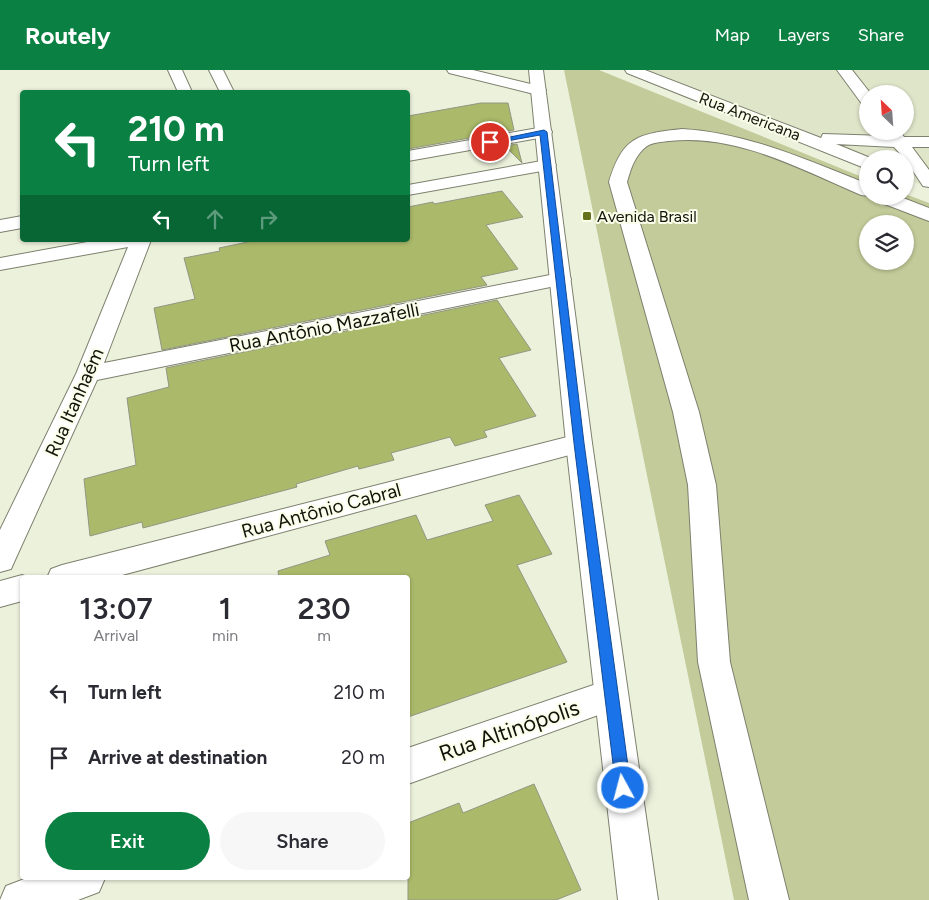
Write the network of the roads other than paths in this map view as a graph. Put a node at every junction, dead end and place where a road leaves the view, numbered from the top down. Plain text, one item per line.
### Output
1 (175, 70) edge
2 (216, 70) edge
3 (454, 70) edge
4 (536, 70) edge
5 (632, 70) edge
6 (844, 70) edge
7 (859, 89) edge
8 (184, 90) edge
9 (226, 90) edge
10 (538, 90) junction
11 (544, 132) junction
12 (795, 134) junction
13 (859, 140) edge
14 (897, 140) edge
15 (914, 140) edge
16 (929, 142) edge
17 (413, 155) edge
18 (859, 159) edge
19 (547, 165) junction
20 (914, 182) edge
21 (929, 182) edge
22 (431, 185) junction
23 (859, 188) edge
24 (929, 188) edge
25 (410, 190) edge
26 (904, 205) edge
27 (929, 215) edge
28 (20, 222) edge
29 (0, 226) edge
30 (120, 242) edge
31 (140, 242) edge
32 (0, 264) edge
33 (560, 279) junction
34 (88, 374) junction
35 (579, 443) junction
36 (0, 560) edge
37 (73, 575) edge
38 (20, 589) edge
39 (0, 594) edge
40 (612, 695) junction
41 (410, 765) edge
42 (79, 880) edge
43 (20, 900) edge
44 (638, 900) edge
45 (769, 900) edge

1 - 8 street
2 - 9 street
3 - 10 street
4 - 10 street
5 - 12 street, Rua Americana
6 - 7 street
10 - 11 street
11 - 17 street
11 - 19 street
12 - 13 street
12 - 18 street, Rua Americana
14 - 21 street
15 - 16 street
17 - 22 street
19 - 22 street
19 - 33 street
20 - 24 street
22 - 25 street
23 - 45 street
26 - 27 street
28 - 29 street
30 - 32 street
31 - 34 street, Rua Itanhaém
33 - 34 street, Rua Antônio Mazzafelli
33 - 35 street
34 - 36 street, Rua Itanhaém
35 - 37 street, Rua Antônio Cabral
35 - 40 street
38 - 39 street
40 - 41 street, Rua Altinópolis
40 - 44 street
42 - 43 street

